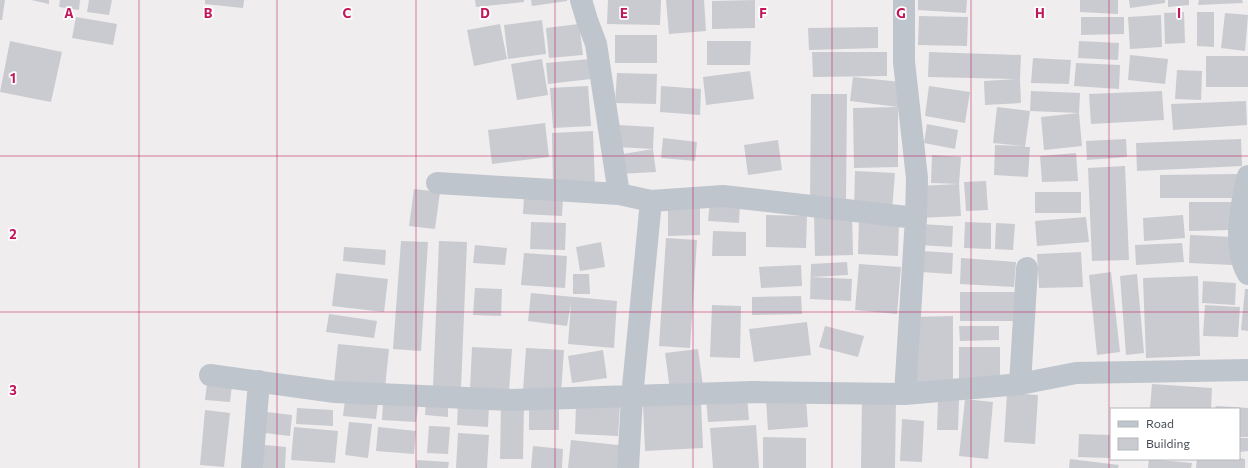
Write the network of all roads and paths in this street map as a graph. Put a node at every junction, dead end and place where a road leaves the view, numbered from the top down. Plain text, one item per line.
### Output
1 (581, 0) edge
2 (904, 0) edge
3 (1248, 176) edge
4 (438, 183) dead end
5 (619, 194) junction
6 (651, 201) junction
7 (916, 218) junction
8 (1027, 268) dead end
9 (1248, 274) edge
10 (1248, 370) edge
11 (210, 375) dead end
12 (259, 381) junction
13 (1020, 384) junction
14 (905, 394) junction
15 (632, 397) junction
16 (252, 468) edge
17 (628, 468) edge

1 - 5 street
2 - 7 street
3 - 9 street
4 - 5 street
5 - 6 street
6 - 7 street
6 - 15 street
7 - 14 street
8 - 13 street
10 - 13 street
11 - 12 street
12 - 15 street
12 - 16 street
13 - 14 street
14 - 15 street
15 - 17 street

